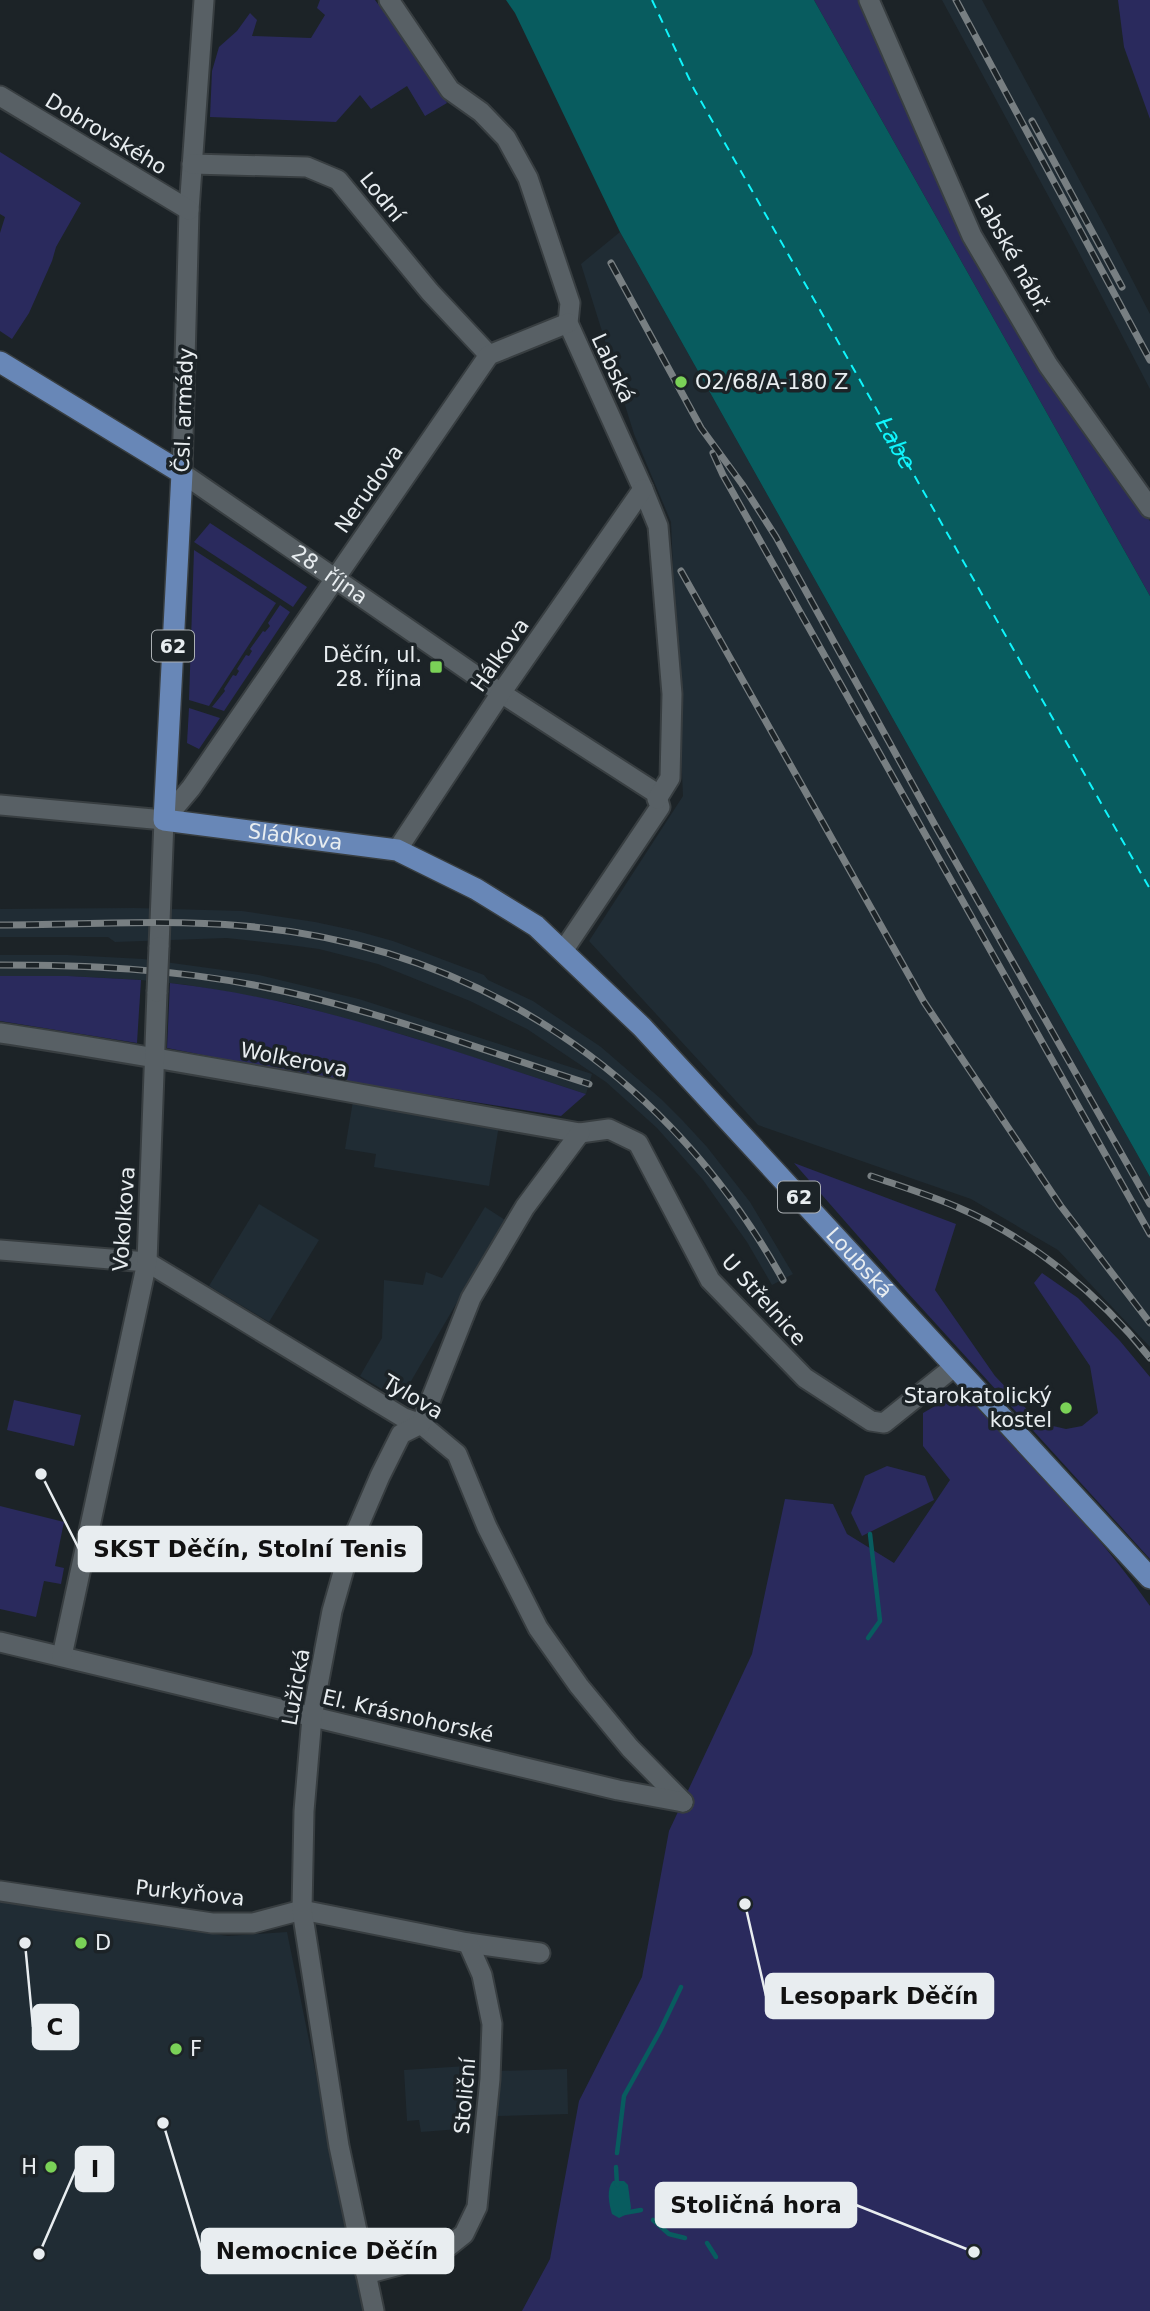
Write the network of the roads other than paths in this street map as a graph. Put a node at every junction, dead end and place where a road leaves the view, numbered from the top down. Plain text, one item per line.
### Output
1 (204, 0) edge
2 (389, 0) edge
3 (869, 0) edge
4 (0, 96) edge
5 (192, 164) junction
6 (189, 210) junction
7 (568, 323) junction
8 (489, 355) junction
9 (0, 362) edge
10 (182, 473) junction
11 (643, 489) junction
12 (1150, 508) edge
13 (334, 579) junction
14 (500, 693) junction
15 (657, 796) junction
16 (0, 805) edge
17 (164, 820) junction
18 (397, 850) junction
19 (564, 951) junction
20 (0, 1033) edge
21 (155, 1056) junction
22 (580, 1133) junction
23 (0, 1250) edge
24 (147, 1262) junction
25 (955, 1366) junction
26 (421, 1424) junction
27 (1150, 1578) edge
28 (0, 1642) edge
29 (62, 1656) junction
30 (312, 1717) junction
31 (683, 1802) joint
32 (0, 1891) edge
33 (302, 1910) junction
34 (468, 1942) junction
35 (540, 1953) dead end
36 (366, 2274) junction
37 (374, 2311) edge

1 - 5 street, Čsl. armády
2 - 7 street, Labská
3 - 12 street, Labské nábř.
4 - 6 street, Dobrovského
5 - 6 street, Čsl. armády
5 - 8 street, Lodní
6 - 10 street, Čsl. armády
7 - 8 street
7 - 11 street, Labská
8 - 13 street, Nerudova
9 - 10 main road, 28. října
10 - 13 street, 28. října
10 - 17 main road, Čsl. armády / 62
11 - 14 street, Hálkova
11 - 15 street, Labská
13 - 14 street, 28. října
13 - 17 street, Nerudova
14 - 15 street, 28. října
14 - 18 street, Hálkova
15 - 19 street, Labská
16 - 17 street, Sládkova
17 - 18 main road, Sládkova / 62
17 - 21 street, Vokolkova, bridge
18 - 19 main road, Sládkova / 62
19 - 25 main road, Loubská / 62
20 - 21 street, Wolkerova
21 - 22 street, Wolkerova
21 - 24 street, Vokolkova
22 - 25 street, U Střelnice
22 - 26 street, Lužická
23 - 24 street, Tylova
24 - 26 street, Tylova
24 - 29 street, Vokolkova
25 - 27 main road, Loubská / 62
26 - 30 street, Lužická
26 - 31 street, Tylova
28 - 29 street, El. Krásnohorské
29 - 30 street, El. Krásnohorské
30 - 31 street, El. Krásnohorské
30 - 33 street, Lužická
32 - 33 street, Purkyňova
33 - 34 street, Purkyňova
33 - 36 street, Lužická
34 - 35 street, Purkyňova
34 - 36 street, Stoliční
36 - 37 street, Lužická

